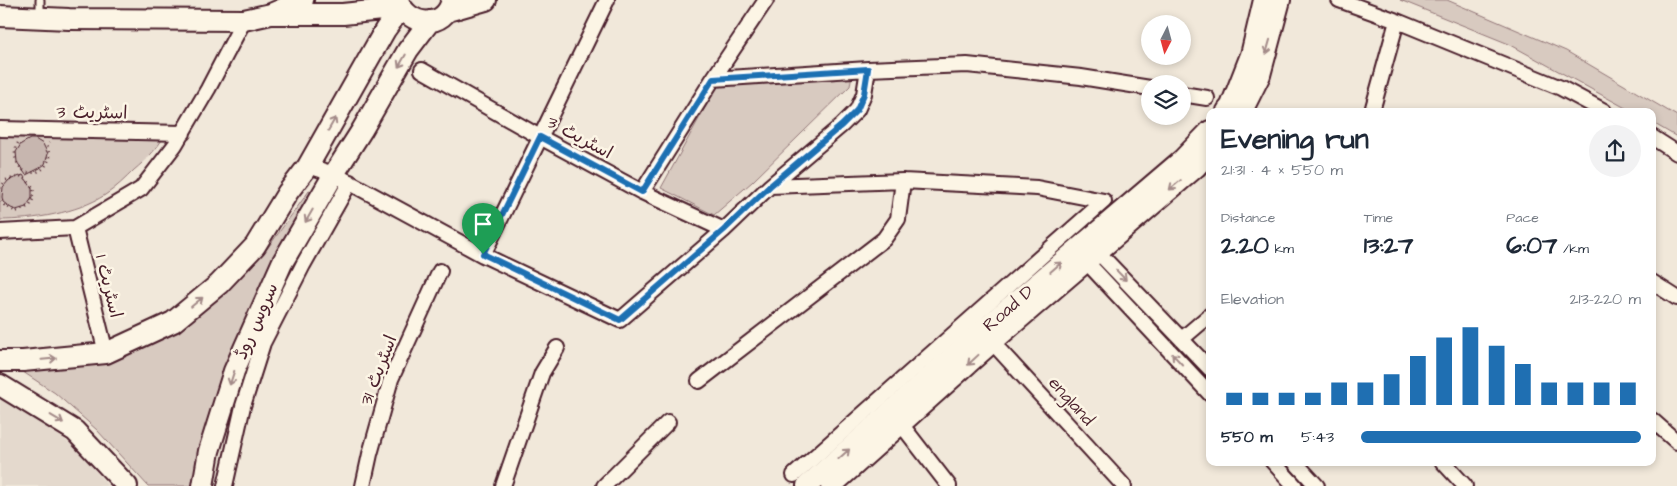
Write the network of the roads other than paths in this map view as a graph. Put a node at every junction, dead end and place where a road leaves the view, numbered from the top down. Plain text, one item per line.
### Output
1 (303, 0) edge
2 (486, 0) edge
3 (607, 0) edge
4 (766, 0) edge
5 (1264, 0) edge
6 (1280, 0) edge
7 (1338, 0) edge
8 (400, 4) edge
9 (450, 5) edge
10 (40, 9) edge
11 (271, 14) junction
12 (0, 16) edge
13 (244, 20) junction
14 (430, 21) junction
15 (1397, 21) junction
16 (868, 69) junction
17 (422, 70) dead end
18 (713, 79) junction
19 (1141, 87) edge
20 (1191, 95) edge
21 (1207, 98) dead end
22 (1229, 108) edge
23 (1244, 108) edge
24 (1373, 108) edge
25 (1598, 108) edge
26 (0, 129) edge
27 (183, 133) junction
28 (1206, 136) edge
29 (540, 137) junction
30 (1656, 140) edge
31 (1677, 153) edge
32 (1206, 156) edge
33 (308, 166) junction
34 (342, 178) junction
35 (903, 181) junction
36 (770, 186) junction
37 (642, 192) junction
38 (75, 228) junction
39 (724, 230) junction
40 (0, 232) edge
41 (1086, 250) junction
42 (483, 254) junction
43 (440, 272) dead end
44 (1656, 285) edge
45 (1677, 298) edge
46 (1206, 318) edge
47 (1182, 338) junction
48 (992, 342) junction
49 (557, 348) dead end
50 (106, 353) junction
51 (0, 361) edge
52 (1206, 365) edge
53 (699, 381) dead end
54 (0, 385) edge
55 (1206, 389) edge
56 (668, 422) dead end
57 (901, 424) junction
58 (1656, 424) edge
59 (1677, 442) edge
60 (1277, 466) edge
61 (1299, 466) edge
62 (1445, 466) edge
63 (815, 482) edge
64 (1457, 483) edge
65 (127, 486) edge
66 (203, 486) edge
67 (226, 486) edge
68 (363, 486) edge
69 (503, 486) edge
70 (604, 486) edge
71 (949, 486) edge
72 (1124, 486) edge
73 (1295, 486) edge
74 (1317, 486) edge

1 - 11 street
2 - 9 street
3 - 29 street
4 - 18 street
5 - 22 street
6 -> 23 street
7 - 15 street
8 - 11 street
8 - 14 street
33 -> 8 street
9 - 14 street
10 - 12 street
10 - 13 street
11 - 13 street
13 - 27 street
14 -> 34 street
15 - 24 street
15 - 25 street
16 - 18 street
16 - 19 street
16 - 36 street
17 - 29 street, اسٹریٹ 3
18 - 37 street
20 - 21 street
26 - 27 street, اسٹریٹ 3
27 - 38 street
28 - 41 street, Road D
29 - 37 street, اسٹریٹ 3
29 - 42 street
30 - 31 street
32 -> 41 street, Road D
33 - 34 street
50 -> 33 street
34 - 42 street
34 -> 66 street
34 - 67 street, سروس روڈ
35 - 36 street
35 - 53 street
35 - 63 street
36 - 39 street
37 - 39 street, اسٹریٹ 3
38 - 40 street
38 - 50 street, اسٹریٹ 1
39 - 42 street
41 -> 47 street
41 - 48 street, Road D
55 -> 41 street
63 -> 41 street, Road D
43 - 68 street, اسٹریٹ 31
44 - 45 street
46 - 47 street
47 - 52 street
48 -> 57 street, Road D
48 - 72 street, england
49 - 69 street
51 -> 50 street
54 -> 65 street
56 - 70 street
57 - 63 street, Road D
57 - 71 street
58 - 59 street
60 - 73 street
61 - 74 street
62 - 64 street

